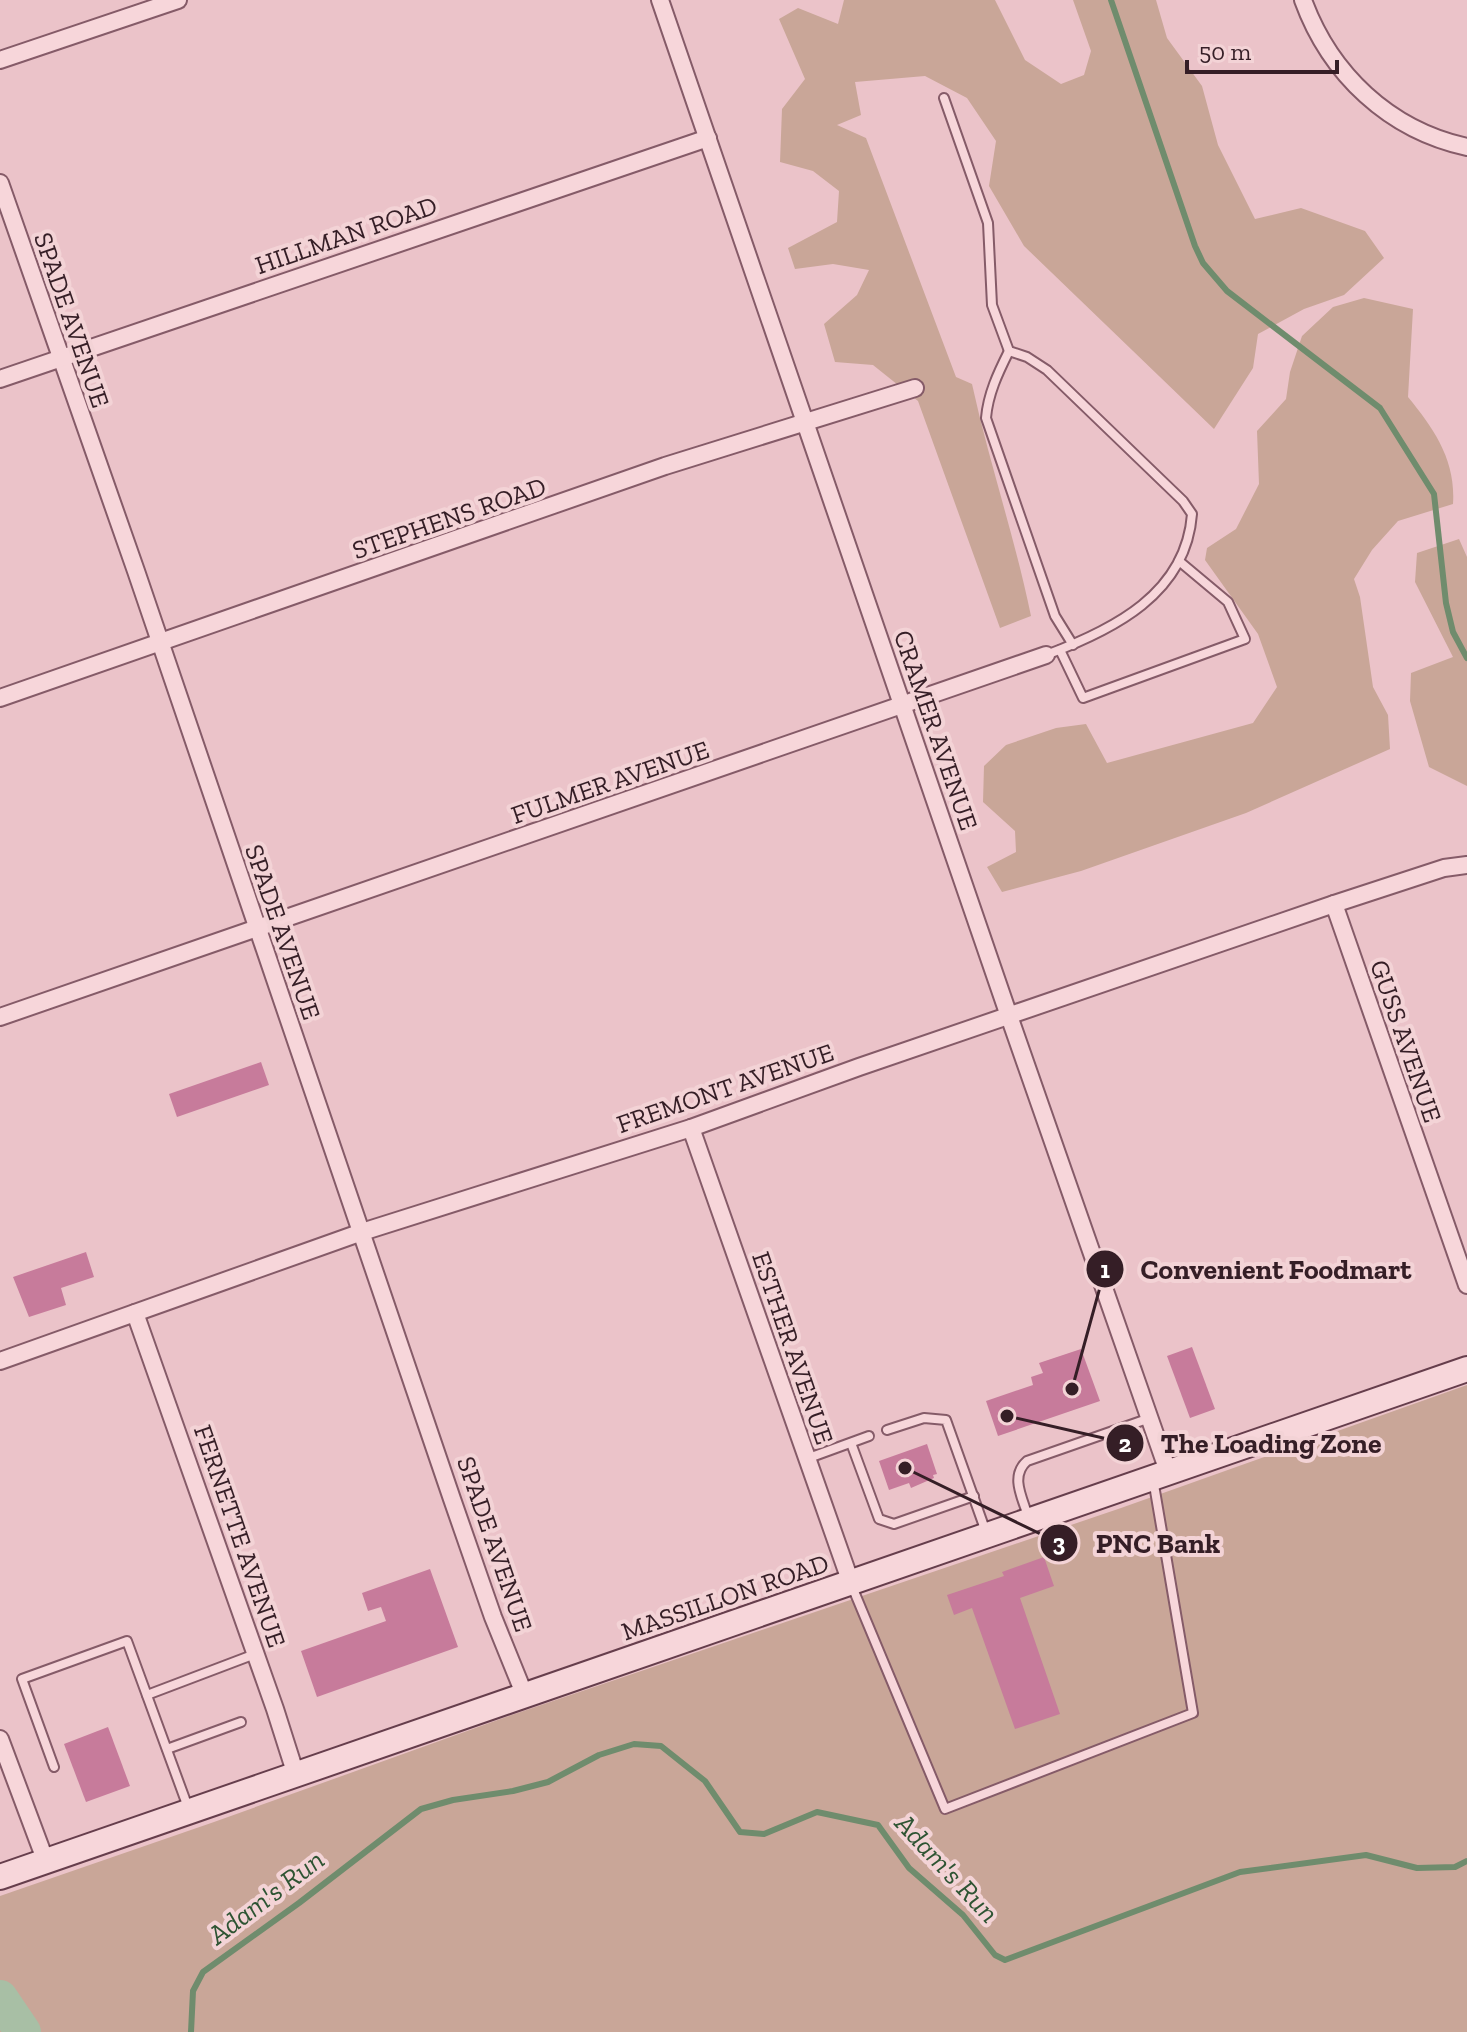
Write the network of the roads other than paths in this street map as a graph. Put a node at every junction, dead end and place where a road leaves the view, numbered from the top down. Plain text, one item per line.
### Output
1 (178, 0) edge
2 (660, 0) edge
3 (1303, 0) edge
4 (0, 60) edge
5 (944, 98) dead end
6 (708, 138) junction
7 (1467, 147) edge
8 (0, 183) edge
9 (1009, 351) junction
10 (61, 357) junction
11 (0, 379) edge
12 (915, 388) dead end
13 (805, 424) junction
14 (1179, 561) junction
15 (160, 643) junction
16 (1073, 645) junction
17 (1053, 652) junction
18 (0, 698) edge
19 (903, 706) junction
20 (1467, 865) edge
21 (1334, 904) junction
22 (258, 929) junction
23 (1009, 1016) junction
24 (0, 1017) edge
25 (691, 1128) junction
26 (362, 1232) junction
27 (1467, 1285) edge
28 (135, 1313) junction
29 (0, 1361) edge
30 (1467, 1369) edge
31 (1151, 1418) junction
32 (887, 1430) dead end
33 (869, 1436) dead end
34 (851, 1443) junction
35 (805, 1459) junction
36 (1161, 1476) junction
37 (974, 1496) junction
38 (1029, 1522) junction
39 (988, 1536) junction
40 (851, 1583) junction
41 (256, 1654) junction
42 (147, 1695) junction
43 (525, 1696) junction
44 (241, 1722) dead end
45 (0, 1739) edge
46 (167, 1749) junction
47 (54, 1767) dead end
48 (296, 1775) junction
49 (189, 1811) junction
50 (46, 1862) junction
51 (0, 1877) edge

1 - 4 street
2 - 6 street, CRAMER AVENUE
3 - 7 street
5 - 9 lane
6 - 10 street, HILLMAN ROAD
6 - 13 street, CRAMER AVENUE
8 - 10 street, SPADE AVENUE
9 - 14 lane, FULMER AVENUE
9 - 16 lane
10 - 11 street, HILLMAN ROAD
10 - 15 street, SPADE AVENUE
12 - 13 street, STEPHENS ROAD
13 - 15 street, STEPHENS ROAD
13 - 19 street, CRAMER AVENUE
14 - 16 lane, FULMER AVENUE
14 - 17 lane
15 - 18 street, STEPHENS ROAD
15 - 22 street, SPADE AVENUE
16 - 17 lane, FULMER AVENUE
17 - 19 street, FULMER AVENUE
19 - 22 street, FULMER AVENUE
19 - 23 street, CRAMER AVENUE
20 - 21 street, FREMONT AVENUE
21 - 23 street, FREMONT AVENUE
21 - 27 street, GUSS AVENUE
22 - 24 street, FULMER AVENUE
22 - 26 street, SPADE AVENUE
23 - 25 street, FREMONT AVENUE
23 - 31 street, CRAMER AVENUE
25 - 26 street, FREMONT AVENUE
25 - 35 street, ESTHER AVENUE
26 - 28 street, FREMONT AVENUE
26 - 43 street, SPADE AVENUE
28 - 29 street, FREMONT AVENUE
28 - 41 street, FERNETTE AVENUE
30 - 36 street, MASSILLON ROAD
31 - 36 street, CRAMER AVENUE
31 - 38 lane
32 - 37 lane
33 - 34 lane
34 - 35 lane
34 - 37 lane
35 - 40 street, ESTHER AVENUE
36 - 38 street, MASSILLON ROAD
36 - 40 lane
37 - 39 lane
38 - 39 street, MASSILLON ROAD
39 - 40 street, MASSILLON ROAD
40 - 43 street, MASSILLON ROAD
41 - 42 lane
41 - 48 street, FERNETTE AVENUE
42 - 46 lane
42 - 47 lane
43 - 48 street, MASSILLON ROAD
44 - 46 lane
45 - 50 street
46 - 49 lane
48 - 49 street, MASSILLON ROAD
49 - 50 street, MASSILLON ROAD
50 - 51 street, MASSILLON ROAD

